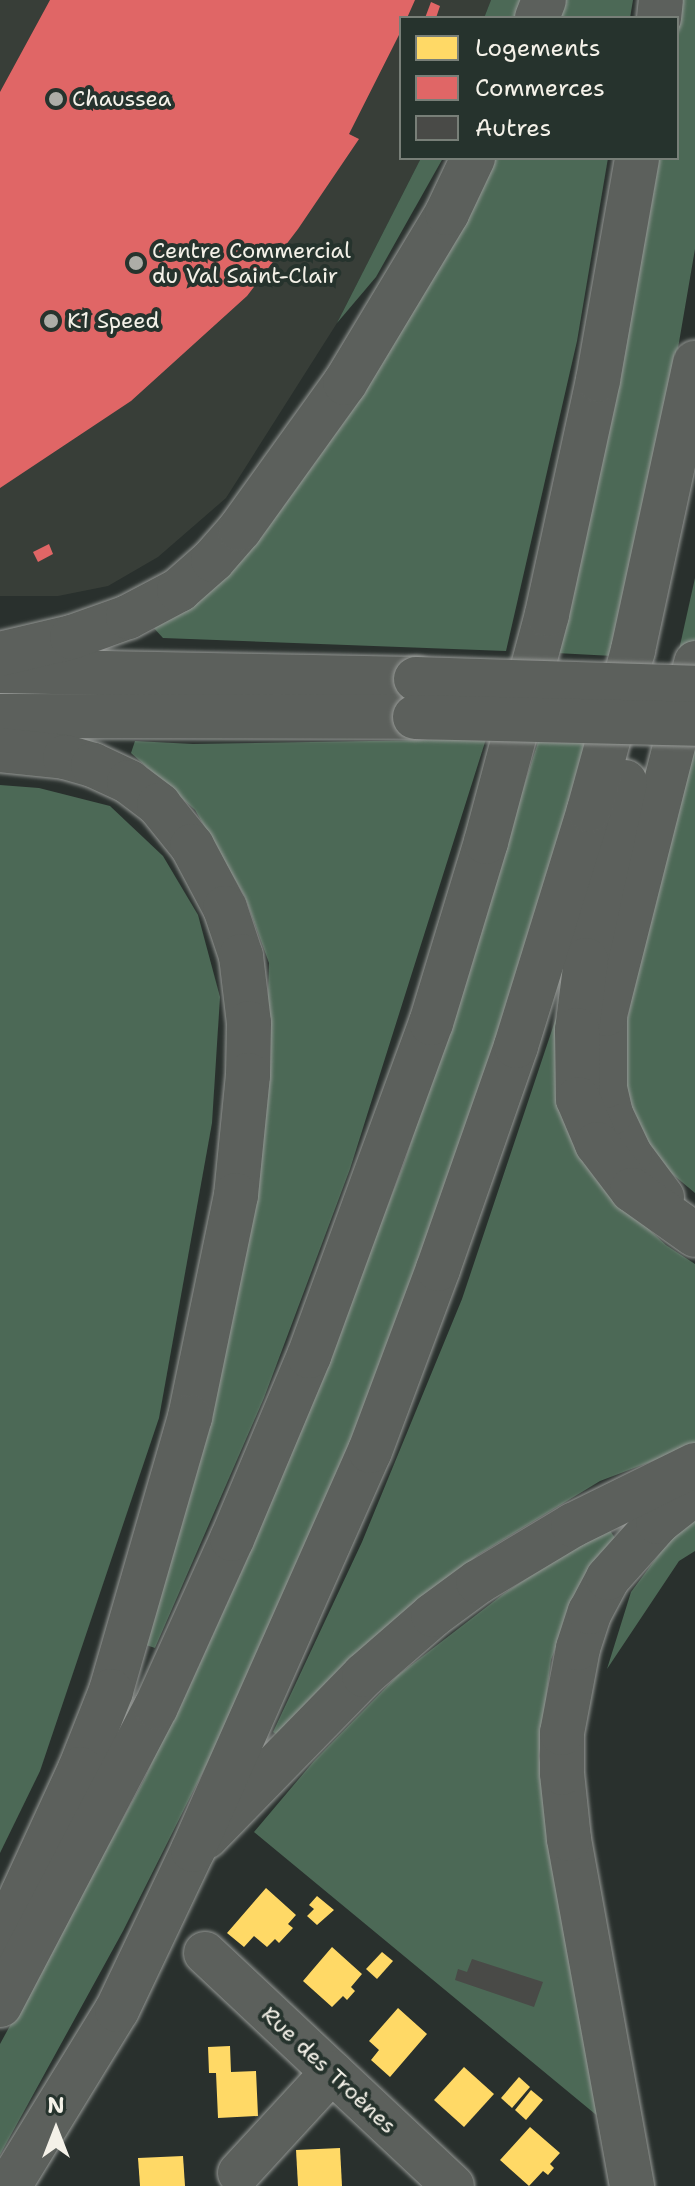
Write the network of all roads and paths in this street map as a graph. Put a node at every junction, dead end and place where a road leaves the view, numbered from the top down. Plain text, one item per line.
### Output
1 (472, 160) edge
2 (637, 160) edge
3 (695, 363) edge
4 (633, 650) junction
5 (0, 654) edge
6 (695, 662) edge
7 (0, 671) edge
8 (695, 688) edge
9 (416, 698) junction
10 (0, 716) edge
11 (695, 724) edge
12 (0, 750) edge
13 (695, 1235) edge
14 (695, 1465) edge
15 (695, 1493) edge
16 (193, 1850) junction
17 (0, 1943) edge
18 (205, 1953) dead end
19 (0, 2005) edge
20 (332, 2072) junction
21 (239, 2173) dead end
22 (9, 2186) edge
23 (453, 2186) edge
24 (632, 2186) edge

1 - 5 main road
2 - 19 main road
3 - 4 main road
4 - 13 main road
4 - 16 main road
6 - 13 street
7 - 9 main road
8 - 9 main road, bridge
9 - 10 main road
9 - 11 main road, bridge
12 - 17 main road
14 - 16 main road
15 - 24 main road
16 - 22 main road
18 - 20 street, Rue des Troènes
20 - 21 street
20 - 23 street, Rue des Troènes

